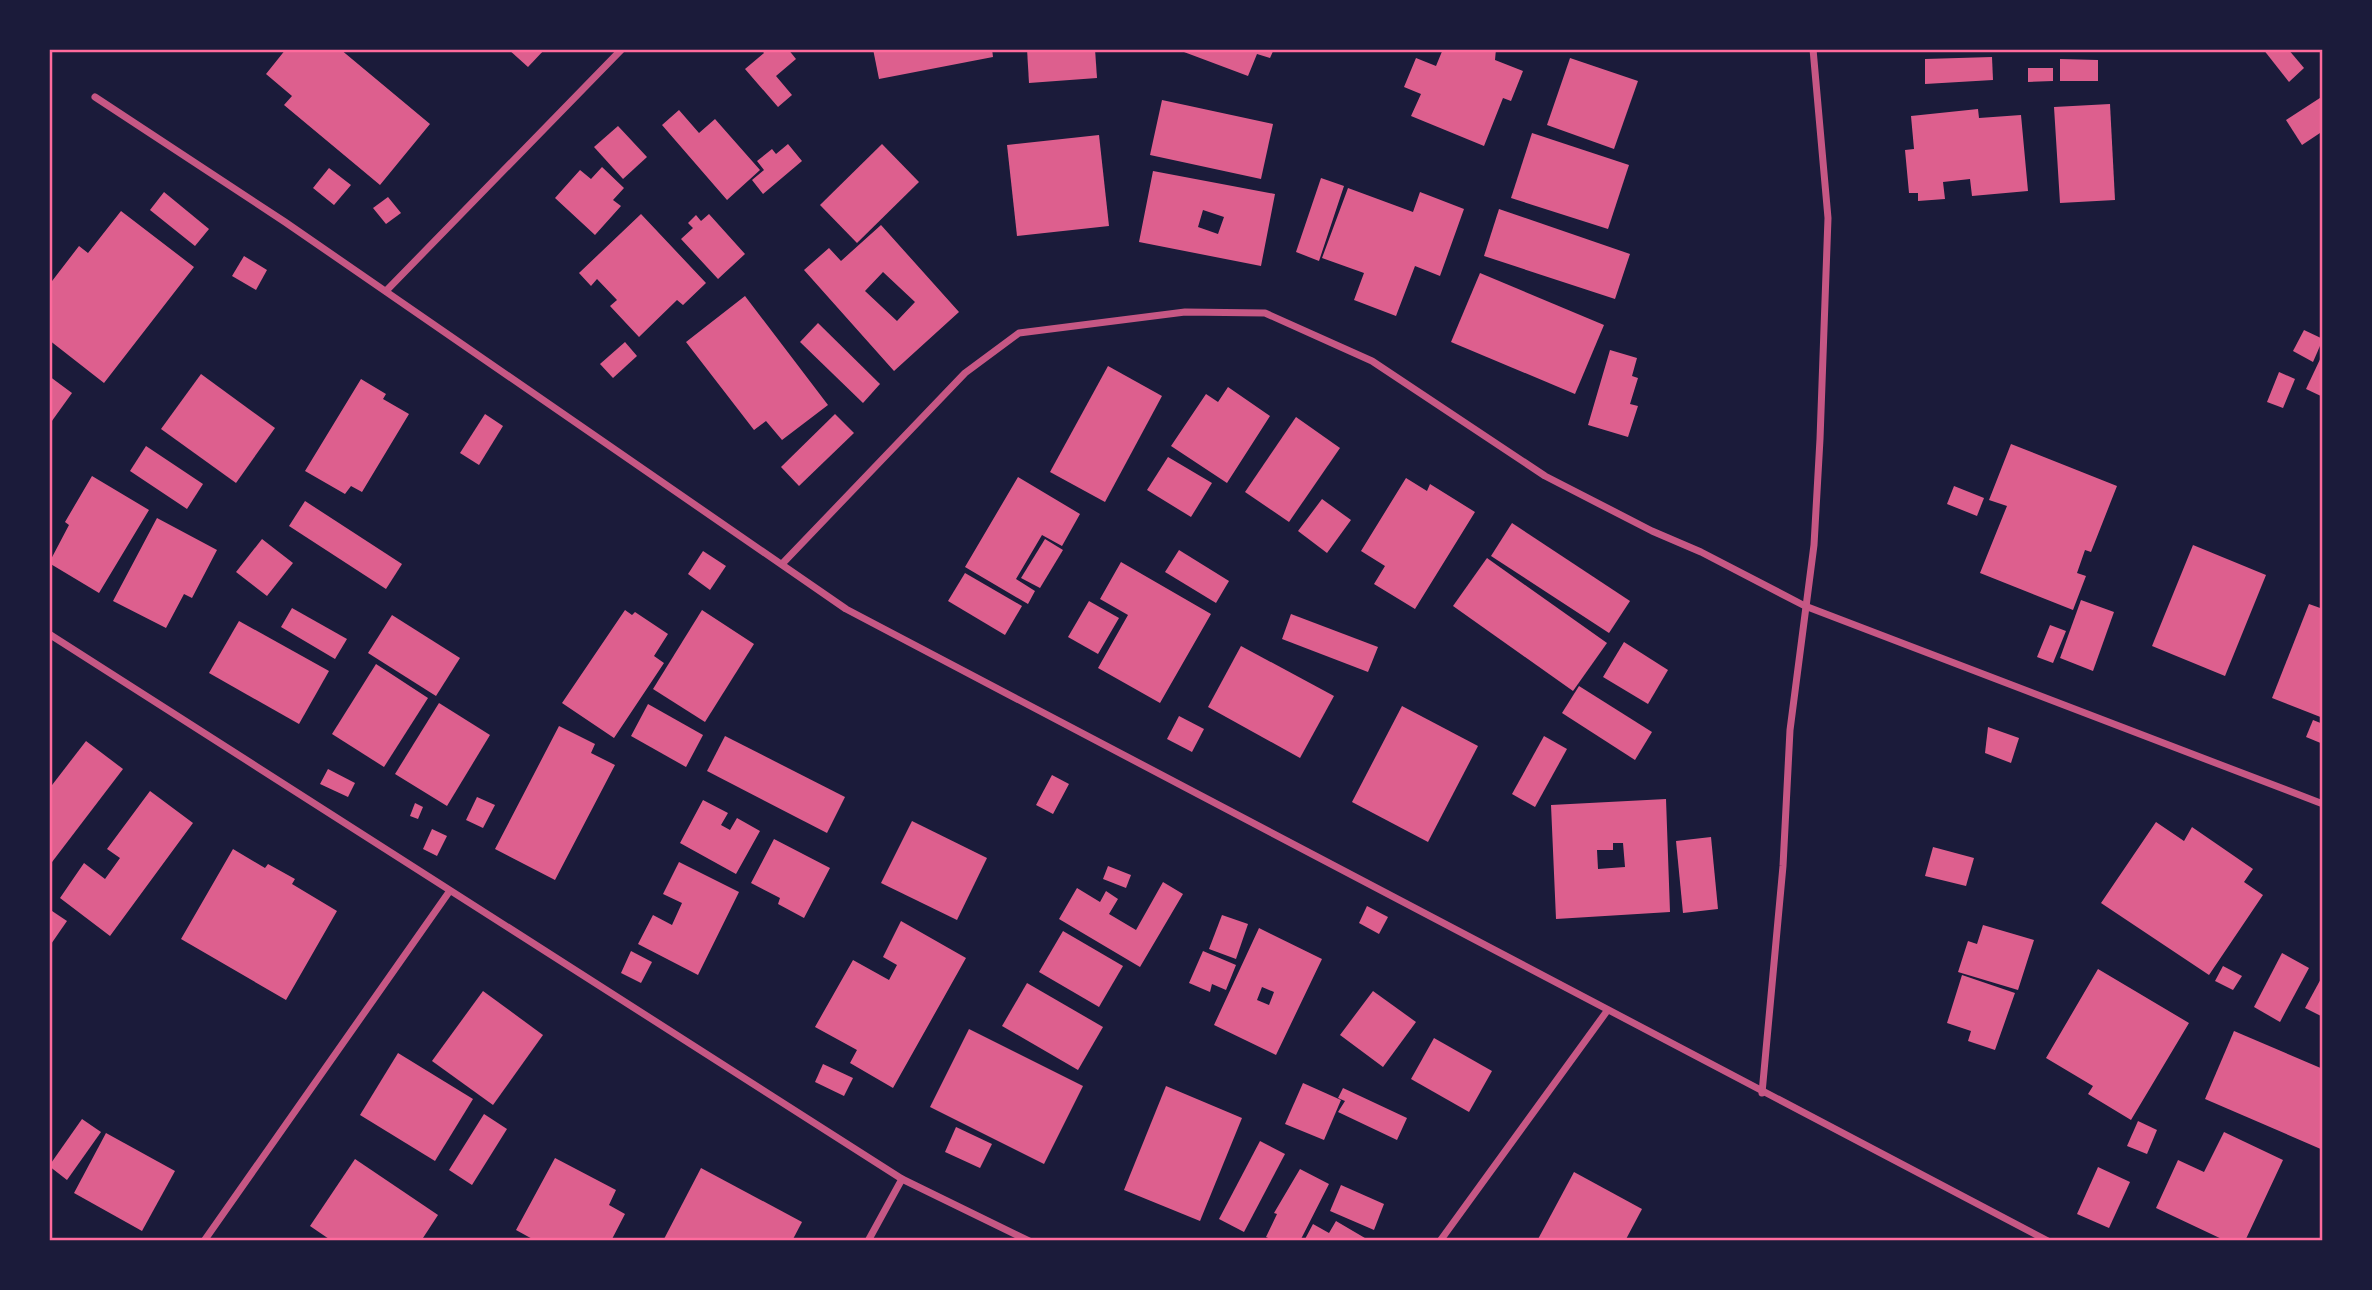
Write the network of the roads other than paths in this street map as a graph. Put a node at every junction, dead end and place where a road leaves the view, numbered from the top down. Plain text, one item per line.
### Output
1 (622, 49) edge
2 (1813, 49) edge
3 (95, 97) dead end
4 (386, 291) junction
5 (782, 565) junction
6 (1805, 606) junction
7 (49, 634) edge
8 (2323, 804) edge
9 (449, 892) junction
10 (1607, 1011) junction
11 (1762, 1093) junction
12 (902, 1179) junction
13 (204, 1241) edge
14 (868, 1241) edge
15 (1028, 1241) edge
16 (1440, 1241) edge
17 (2048, 1241) edge

1 - 4 street
2 - 6 street
3 - 4 street
4 - 5 street
5 - 6 street
5 - 10 street
6 - 8 street
6 - 11 street
7 - 9 street
9 - 12 street
9 - 13 street
10 - 11 street
10 - 16 street
11 - 17 street
12 - 14 street
12 - 15 street

